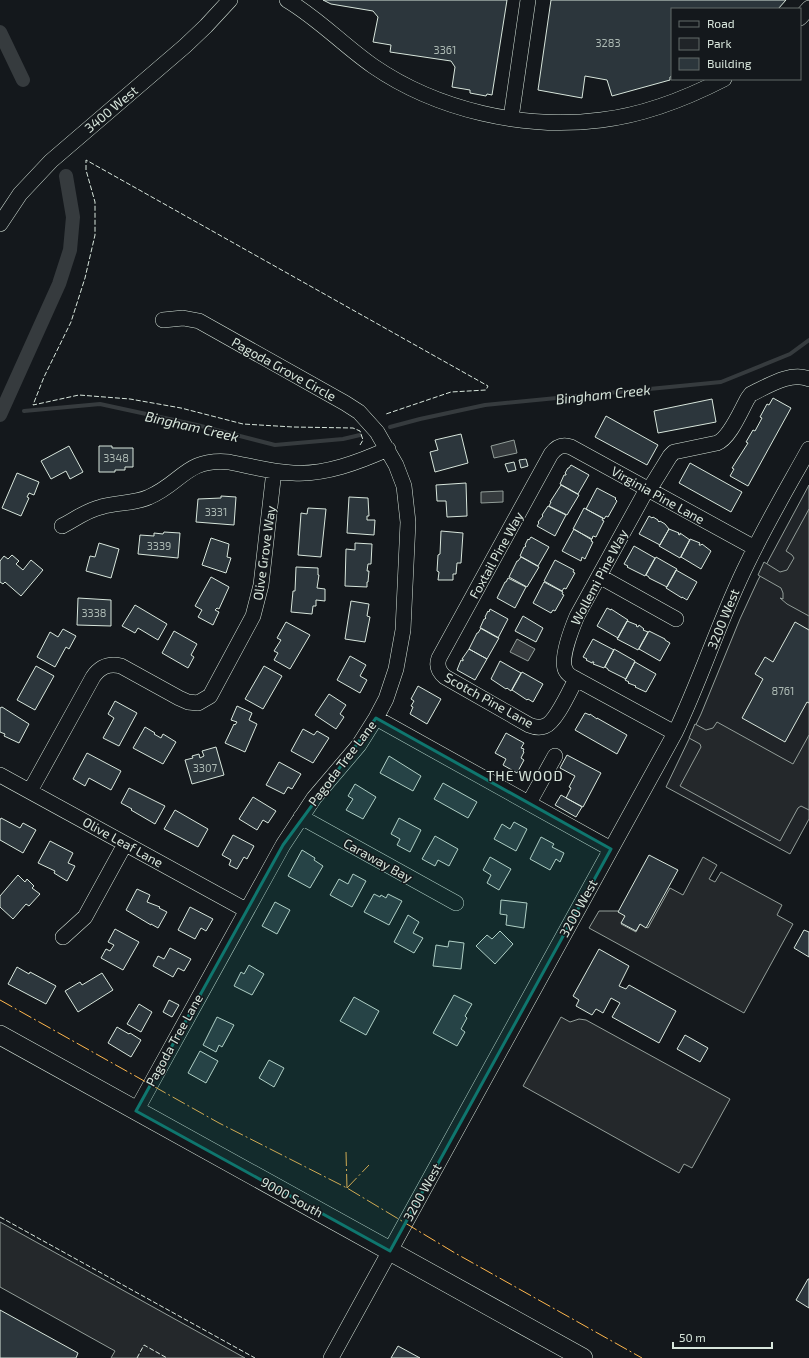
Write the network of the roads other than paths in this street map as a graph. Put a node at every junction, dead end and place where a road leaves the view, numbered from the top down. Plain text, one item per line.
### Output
1 (230, 0) edge
2 (287, 0) edge
3 (528, 0) edge
4 (809, 8) edge
5 (801, 17) edge
6 (722, 80) edge
7 (511, 118) junction
8 (0, 224) edge
9 (163, 320) dead end
10 (809, 379) edge
11 (560, 446) joint
12 (388, 449) junction
13 (809, 449) edge
14 (274, 471) junction
15 (648, 489) junction
16 (62, 526) dead end
17 (755, 548) junction
18 (599, 576) junction
19 (676, 619) dead end
20 (438, 666) joint
21 (576, 679) junction
22 (376, 718) junction
23 (675, 733) junction
24 (555, 756) dead end
25 (0, 775) edge
26 (30, 791) junction
27 (529, 803) junction
28 (301, 817) junction
29 (125, 844) junction
30 (611, 848) junction
31 (456, 903) dead end
32 (246, 910) junction
33 (63, 937) dead end
34 (0, 1035) edge
35 (136, 1111) junction
36 (390, 1251) junction
37 (330, 1358) edge
38 (583, 1358) edge

1 - 8 street, 3400 West
2 - 7 street
3 - 7 street
4 - 5 street
6 - 7 street
9 - 12 street, Pagoda Grove Circle
10 - 15 street, Wollemi Pine Way
11 - 15 street, Virginia Pine Lane
11 - 20 street, Foxtail Pine Way
12 - 14 street
12 - 22 street, Pagoda Tree Lane
13 - 17 street, 3200 West
14 - 16 street
14 - 26 street, Olive Grove Way
15 - 17 street, Virginia Pine Lane
15 - 18 street, Wollemi Pine Way
17 - 23 street, 3200 West
18 - 19 street
18 - 21 street, Wollemi Pine Way
20 - 21 street, Scotch Pine Lane
21 - 23 street
22 - 27 street
22 - 28 street, Pagoda Tree Lane
23 - 30 street, 3200 West
24 - 27 street
25 - 26 street, Olive Leaf Lane
26 - 29 street, Olive Leaf Lane
27 - 30 street
28 - 31 street, Caraway Bay
28 - 32 street, Pagoda Tree Lane
29 - 32 street, Olive Leaf Lane
29 - 33 street
30 - 36 street, 3200 West
32 - 35 street, Pagoda Tree Lane
34 - 35 main road, 9000 South
35 - 36 main road, 9000 South
36 - 37 street, 3200 West
36 - 38 main road, 9000 South

